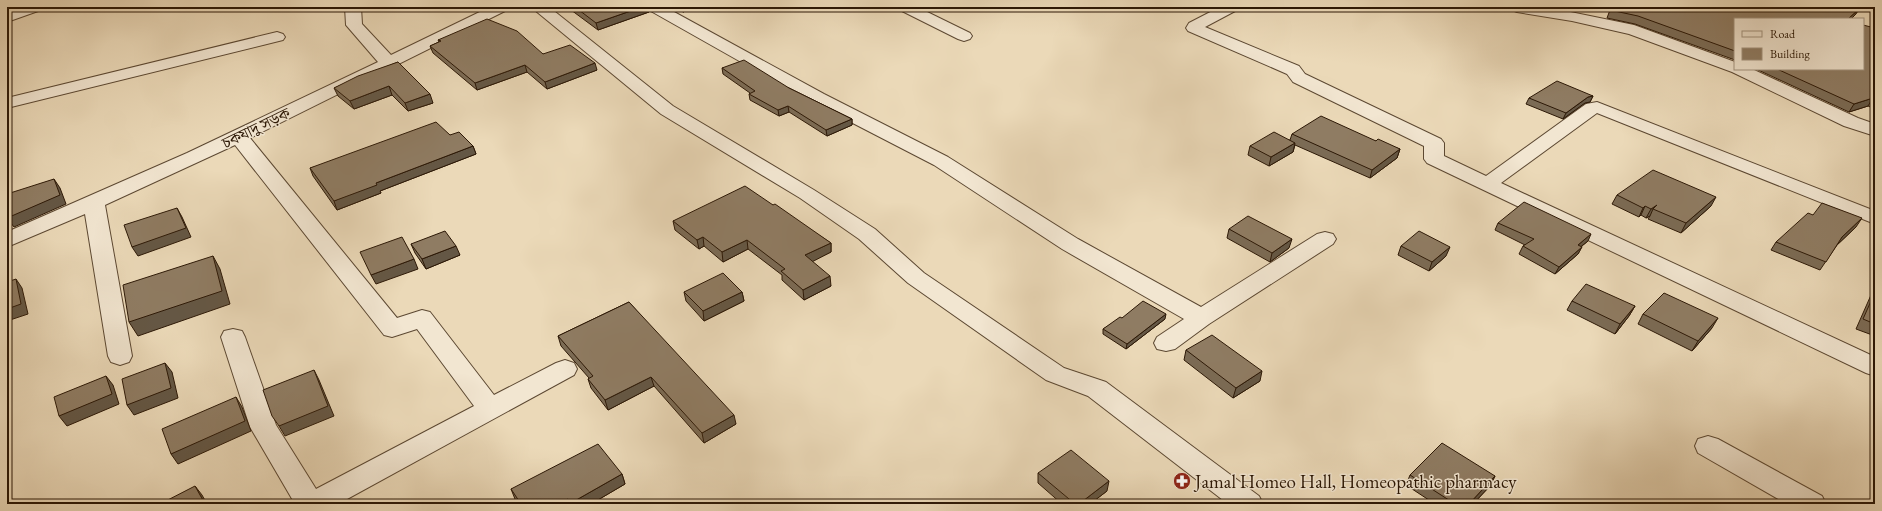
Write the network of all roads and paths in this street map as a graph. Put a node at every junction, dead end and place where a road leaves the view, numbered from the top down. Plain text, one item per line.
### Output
1 (353, 7) edge
2 (502, 7) edge
3 (539, 7) edge
4 (654, 7) edge
5 (905, 7) edge
6 (1232, 7) edge
7 (1517, 7) edge
8 (31, 9) edge
9 (7, 17) edge
10 (7, 29) edge
11 (964, 36) dead end
12 (278, 37) dead end
13 (389, 63) junction
14 (1734, 68) edge
15 (1740, 70) edge
16 (7, 103) edge
17 (1875, 130) edge
18 (239, 136) junction
19 (1487, 184) junction
20 (94, 203) junction
21 (1875, 218) edge
22 (1325, 239) dead end
23 (7, 240) edge
24 (1201, 318) junction
25 (233, 336) dead end
26 (1166, 343) dead end
27 (120, 356) dead end
28 (1875, 367) edge
29 (565, 369) dead end
30 (490, 409) junction
31 (1708, 446) dead end
32 (310, 504) edge
33 (314, 504) edge
34 (1249, 504) edge
35 (1812, 504) edge

1 - 13 street
2 - 13 street, চকযাদু সড়ক
3 - 34 street
4 - 24 street
5 - 11 street
6 - 19 street
7 - 14 street
8 - 9 street
8 - 10 street
12 - 16 street
13 - 18 street, চকযাদু সড়ক
15 - 17 street
18 - 20 street, চকযাদু সড়ক
18 - 30 street
19 - 21 street
19 - 28 street
20 - 23 street, চকযাদু সড়ক
20 - 27 street
22 - 24 street
24 - 26 street
25 - 32 street
29 - 30 street
30 - 33 street
31 - 35 street

